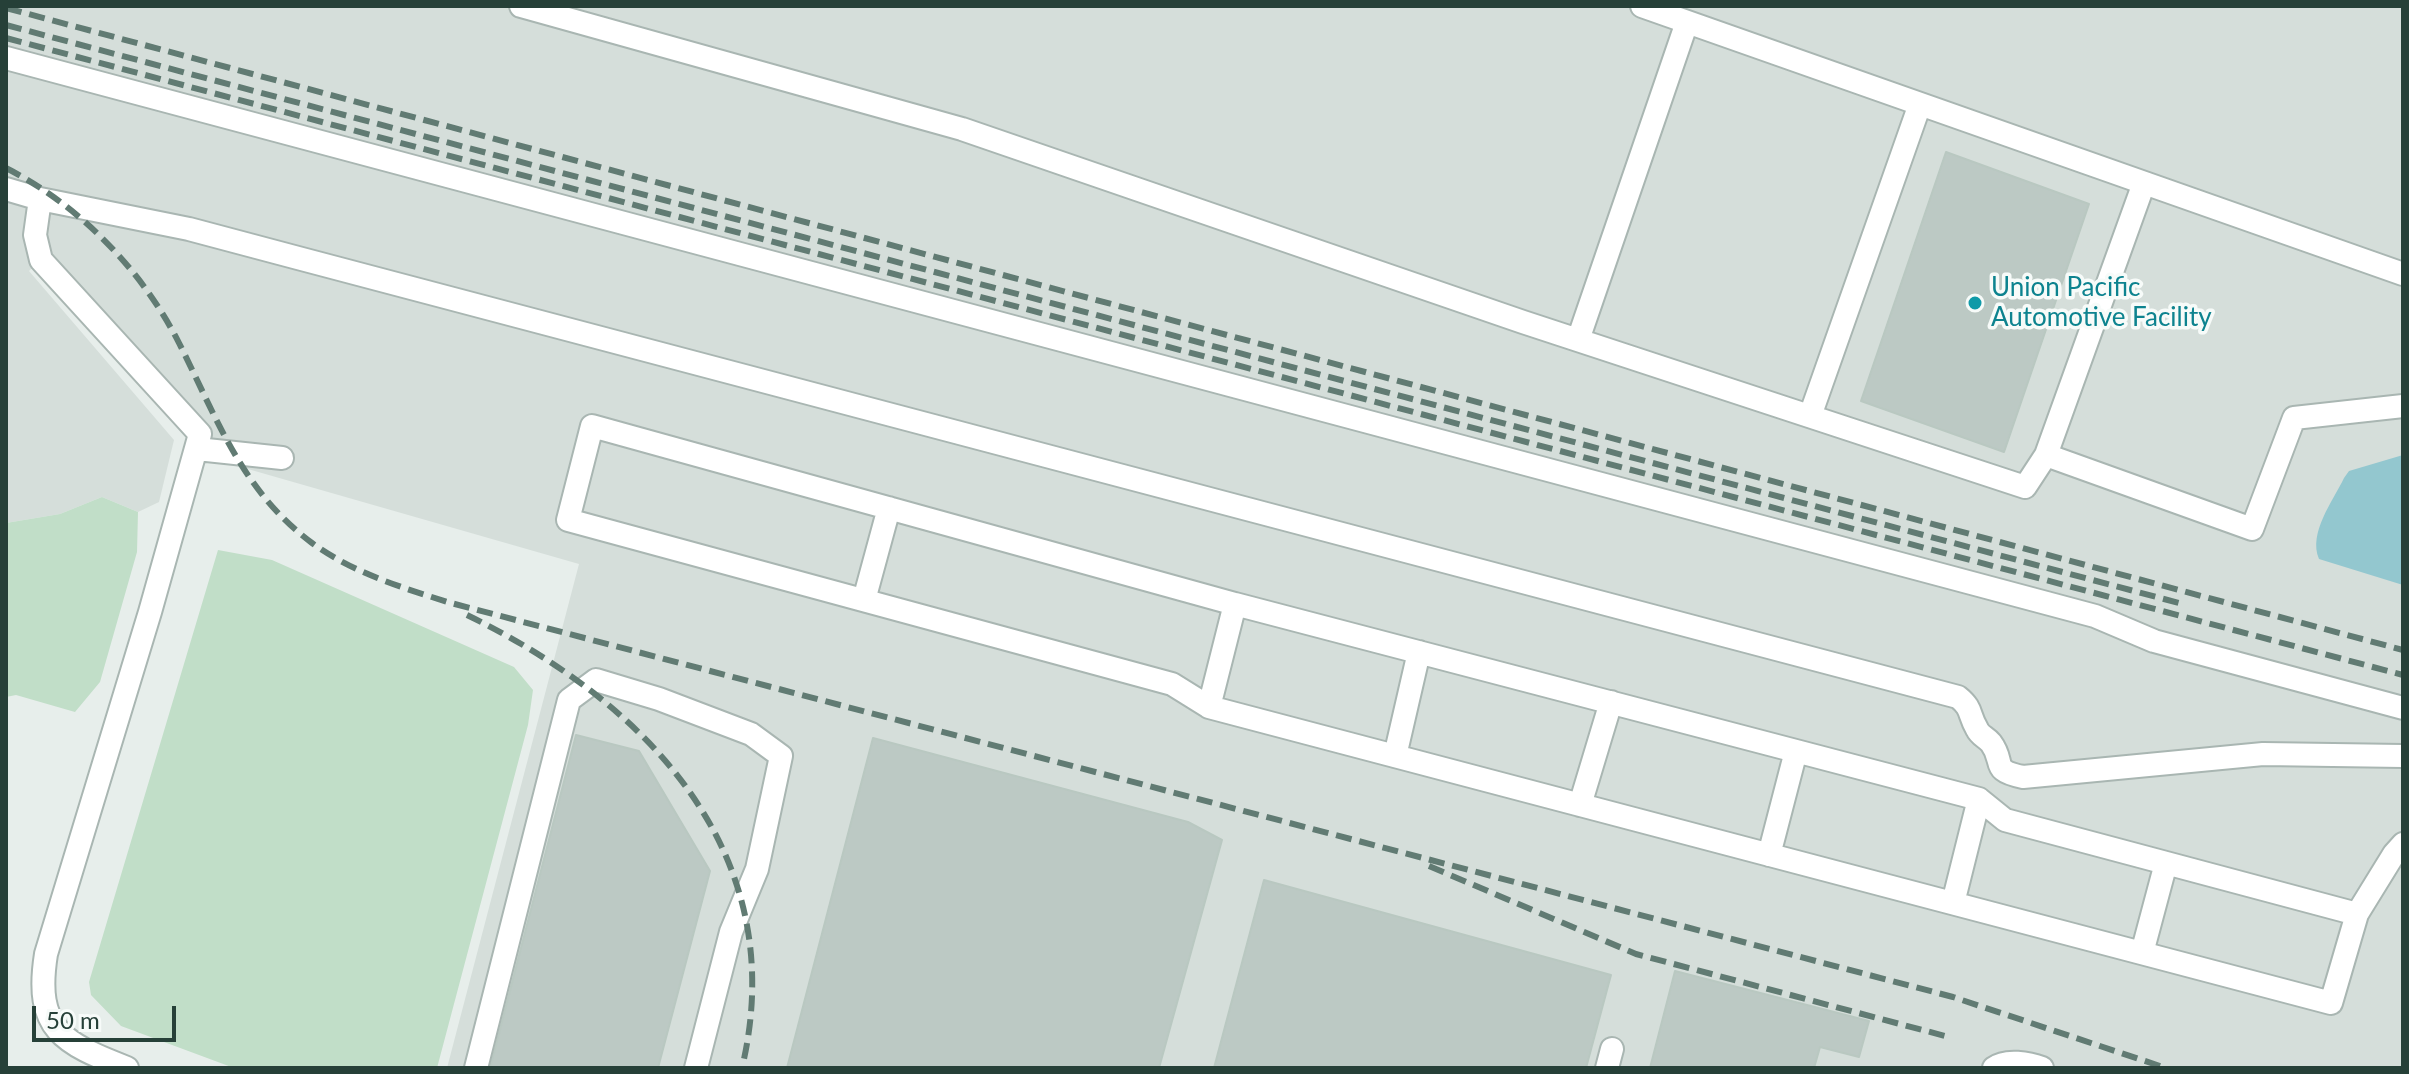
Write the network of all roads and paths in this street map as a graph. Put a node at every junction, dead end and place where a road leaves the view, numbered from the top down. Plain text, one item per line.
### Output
1 (521, 6) edge
2 (1642, 6) edge
3 (1687, 22) junction
4 (6, 58) edge
5 (1920, 104) junction
6 (2144, 183) junction
7 (6, 189) edge
8 (40, 199) junction
9 (2403, 274) edge
10 (1578, 340) junction
11 (2403, 406) edge
12 (1810, 416) junction
13 (197, 449) junction
14 (2046, 455) junction
15 (282, 458) dead end
16 (889, 508) junction
17 (864, 600) junction
18 (1235, 604) junction
19 (1419, 652) junction
20 (1611, 702) junction
21 (1209, 707) junction
22 (2403, 708) edge
23 (1796, 751) junction
24 (1395, 756) junction
25 (2403, 756) edge
26 (1979, 799) junction
27 (1580, 805) junction
28 (2403, 844) edge
29 (1769, 855) junction
30 (2166, 863) junction
31 (1953, 903) junction
32 (2357, 914) junction
33 (2142, 953) junction
34 (127, 1068) edge
35 (476, 1068) edge
36 (696, 1068) edge
37 (1994, 1068) edge
38 (2042, 1068) edge

1 - 10 street
2 - 3 street
3 - 5 street
3 - 10 street
4 - 22 street
5 - 6 street
5 - 12 street
6 - 9 street
6 - 14 street
7 - 8 street
8 - 13 street
8 - 25 street
10 - 12 street
11 - 14 street
12 - 14 street
13 - 15 street
13 - 34 street
16 - 17 street
16 - 17 street
16 - 18 street
17 - 21 street
18 - 19 street
18 - 21 street
19 - 20 street
19 - 24 street
20 - 23 street
20 - 27 street
21 - 24 street
23 - 26 street
23 - 29 street
24 - 27 street
26 - 30 street
26 - 31 street
27 - 29 street
28 - 32 street
29 - 31 street
30 - 32 street
30 - 33 street
31 - 33 street
32 - 33 street
35 - 36 street
37 - 38 street

